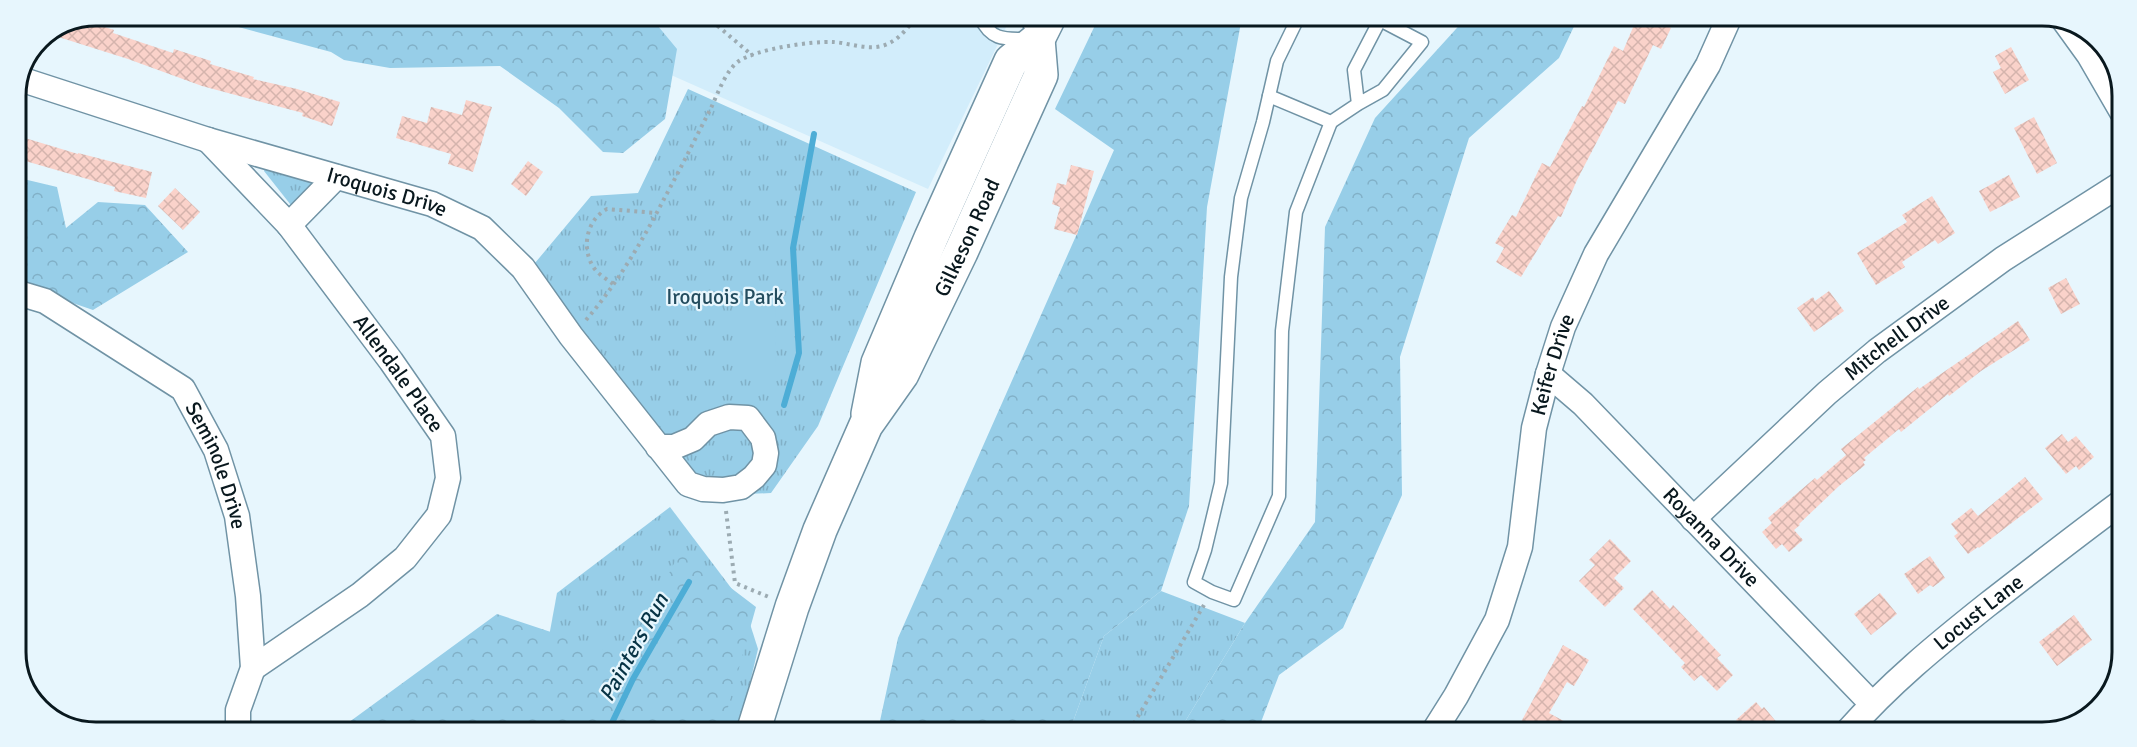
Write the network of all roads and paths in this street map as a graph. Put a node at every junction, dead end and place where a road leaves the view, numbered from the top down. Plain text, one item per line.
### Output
1 (718, 26) edge
2 (909, 26) edge
3 (985, 26) edge
4 (1031, 26) edge
5 (1037, 26) edge
6 (1294, 26) edge
7 (1377, 26) edge
8 (1391, 26) edge
9 (1725, 26) edge
10 (2073, 33) edge
11 (753, 56) junction
12 (27, 81) edge
13 (2111, 93) edge
14 (1269, 96) junction
15 (1358, 104) junction
16 (1331, 122) junction
17 (208, 140) junction
18 (336, 177) junction
19 (2111, 190) edge
20 (656, 213) junction
21 (289, 225) junction
22 (613, 284) junction
23 (26, 294) edge
24 (571, 336) junction
25 (1548, 374) junction
26 (658, 447) junction
27 (723, 490) junction
28 (2112, 509) edge
29 (1693, 519) junction
30 (1212, 592) junction
31 (792, 607) junction
32 (253, 668) junction
33 (1872, 704) junction
34 (238, 722) edge
35 (756, 722) edge
36 (1135, 722) edge
37 (1440, 722) edge
38 (1856, 722) edge

1 - 11 path
2 - 11 path
3 - 4 lane
5 - 31 street, Gilkeson Road
6 - 14 lane
7 - 15 lane
8 - 15 lane
9 - 25 street, Keifer Drive
10 - 13 street
11 - 20 path
12 - 17 street, Iroquois Drive
14 - 16 lane
14 - 30 lane
15 - 16 lane
16 - 30 lane
17 - 18 street, Iroquois Drive
17 - 21 street, Allendale Place
18 - 21 street
18 - 24 street, Iroquois Drive
19 - 29 street, Mitchell Drive
20 - 22 path
20 - 22 path
21 - 32 street, Allendale Place
22 - 24 path
23 - 32 street, Seminole Drive
24 - 26 street, Iroquois Drive
25 - 29 street, Royanna Drive
25 - 37 street, Keifer Drive
26 - 27 street, Iroquois Drive
26 - 27 street, Iroquois Drive
27 - 31 path
28 - 33 street, Locust Lane
29 - 33 street, Royanna Drive
30 - 36 path
31 - 35 street, Gilkeson Road
32 - 34 street
33 - 38 street, Locust Lane

